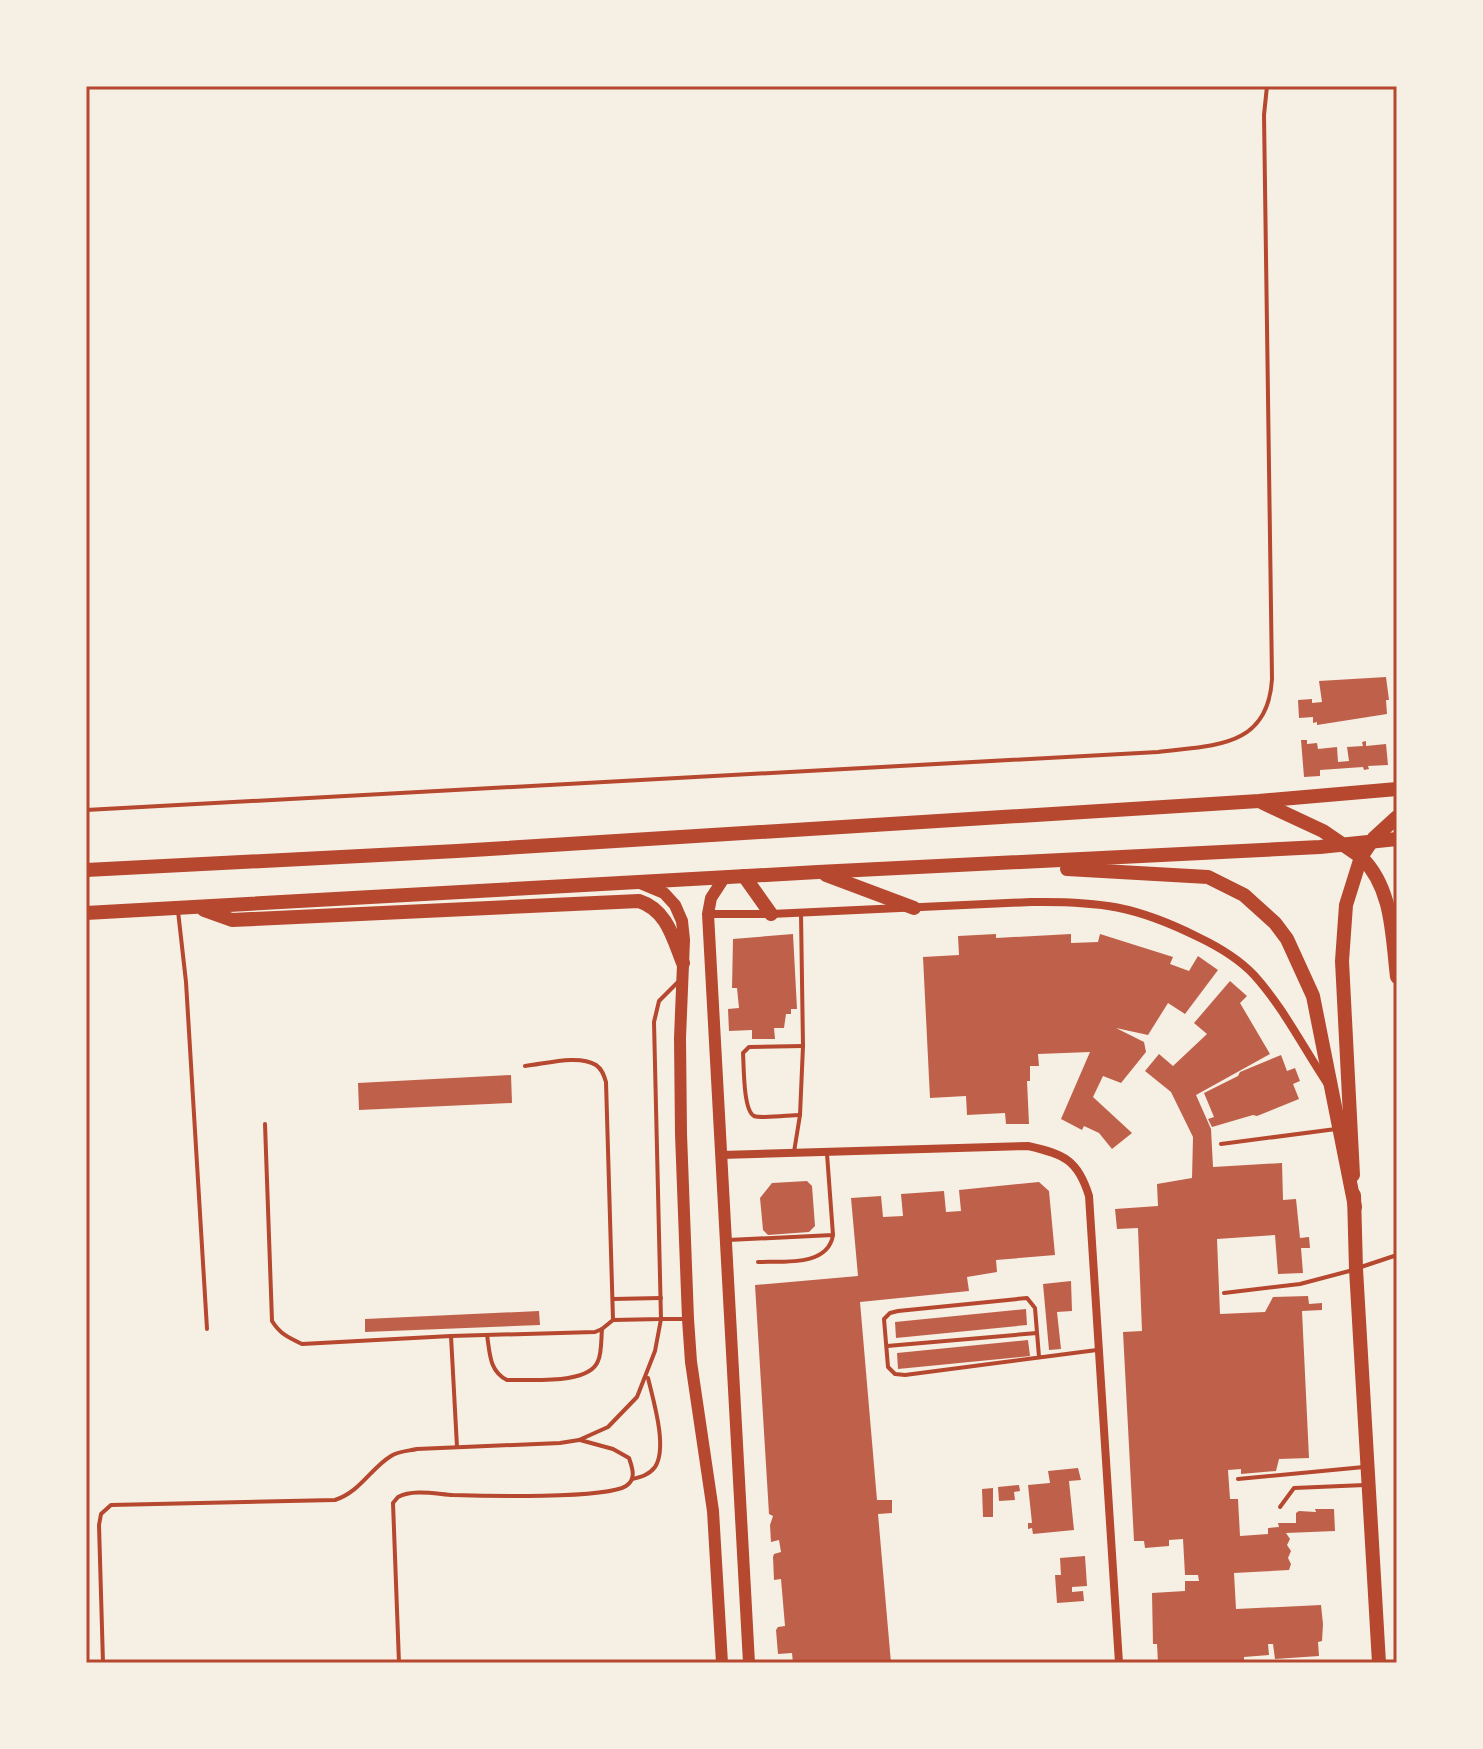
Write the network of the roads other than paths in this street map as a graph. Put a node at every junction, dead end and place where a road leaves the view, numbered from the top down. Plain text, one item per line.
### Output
1 (1267, 86) edge
2 (1397, 789) edge
3 (1259, 801) junction
4 (86, 810) edge
5 (1397, 817) edge
6 (1397, 839) edge
7 (1361, 857) junction
8 (983, 865) junction
9 (86, 870) edge
10 (818, 872) junction
11 (744, 876) junction
12 (724, 878) junction
13 (640, 883) junction
14 (197, 907) junction
15 (177, 908) junction
16 (914, 908) junction
17 (801, 912) junction
18 (86, 913) edge
19 (708, 914) junction
20 (771, 914) junction
21 (683, 970) junction
22 (1397, 977) edge
23 (803, 1046) junction
24 (525, 1066) dead end
25 (1329, 1086) junction
26 (800, 1115) junction
27 (265, 1124) dead end
28 (1344, 1128) junction
29 (1221, 1144) dead end
30 (794, 1152) junction
31 (827, 1152) junction
32 (721, 1155) junction
33 (833, 1235) junction
34 (725, 1241) junction
35 (1397, 1255) edge
36 (758, 1262) dead end
37 (1356, 1269) junction
38 (1224, 1293) dead end
39 (661, 1298) junction
40 (613, 1299) junction
41 (661, 1319) junction
42 (688, 1319) junction
43 (613, 1320) junction
44 (207, 1329) dead end
45 (602, 1329) junction
46 (1037, 1333) junction
47 (487, 1335) junction
48 (451, 1336) junction
49 (887, 1346) junction
50 (1099, 1349) junction
51 (1039, 1357) junction
52 (647, 1376) junction
53 (579, 1440) junction
54 (457, 1447) junction
55 (1367, 1467) junction
56 (632, 1479) junction
57 (1238, 1479) dead end
58 (1367, 1485) junction
59 (1280, 1507) dead end
60 (103, 1663) edge
61 (399, 1663) edge
62 (722, 1663) edge
63 (749, 1663) edge
64 (1119, 1663) edge
65 (1379, 1663) edge

1 - 4 lane
2 - 3 main road
3 - 7 main road
3 - 9 main road
5 - 7 main road
6 - 8 main road
7 - 22 main road
7 - 28 main road
8 - 10 main road
8 - 25 main road
10 - 11 main road
10 - 16 main road
11 - 12 main road
11 - 20 main road
12 - 13 main road
12 - 19 main road
13 - 14 main road
13 - 21 main road
14 - 15 main road
14 - 21 main road
15 - 18 main road
15 - 44 lane
16 - 17 street
16 - 25 street
17 - 20 street
17 - 23 lane
19 - 20 street
19 - 32 main road
21 - 39 lane
21 - 42 main road
23 - 26 lane
23 - 26 lane
24 - 40 lane
25 - 28 main road
26 - 30 lane
27 - 48 lane
28 - 29 lane
28 - 37 main road
30 - 31 street
30 - 32 street
31 - 33 lane
31 - 50 street
32 - 34 main road
33 - 34 lane
33 - 36 lane
34 - 63 main road
35 - 37 lane
37 - 38 lane
37 - 55 main road
39 - 40 lane
39 - 41 lane
40 - 43 lane
41 - 42 lane
41 - 43 lane
41 - 52 lane
42 - 62 main road
43 - 45 lane
45 - 47 lane
45 - 47 lane
46 - 49 lane
46 - 49 lane
46 - 51 lane
47 - 48 lane
48 - 54 lane
49 - 51 lane
50 - 51 lane
50 - 64 street
52 - 53 lane
52 - 56 lane
53 - 54 lane
53 - 56 lane
54 - 60 lane
55 - 57 lane
55 - 58 main road
56 - 61 lane
58 - 59 lane
58 - 65 main road

